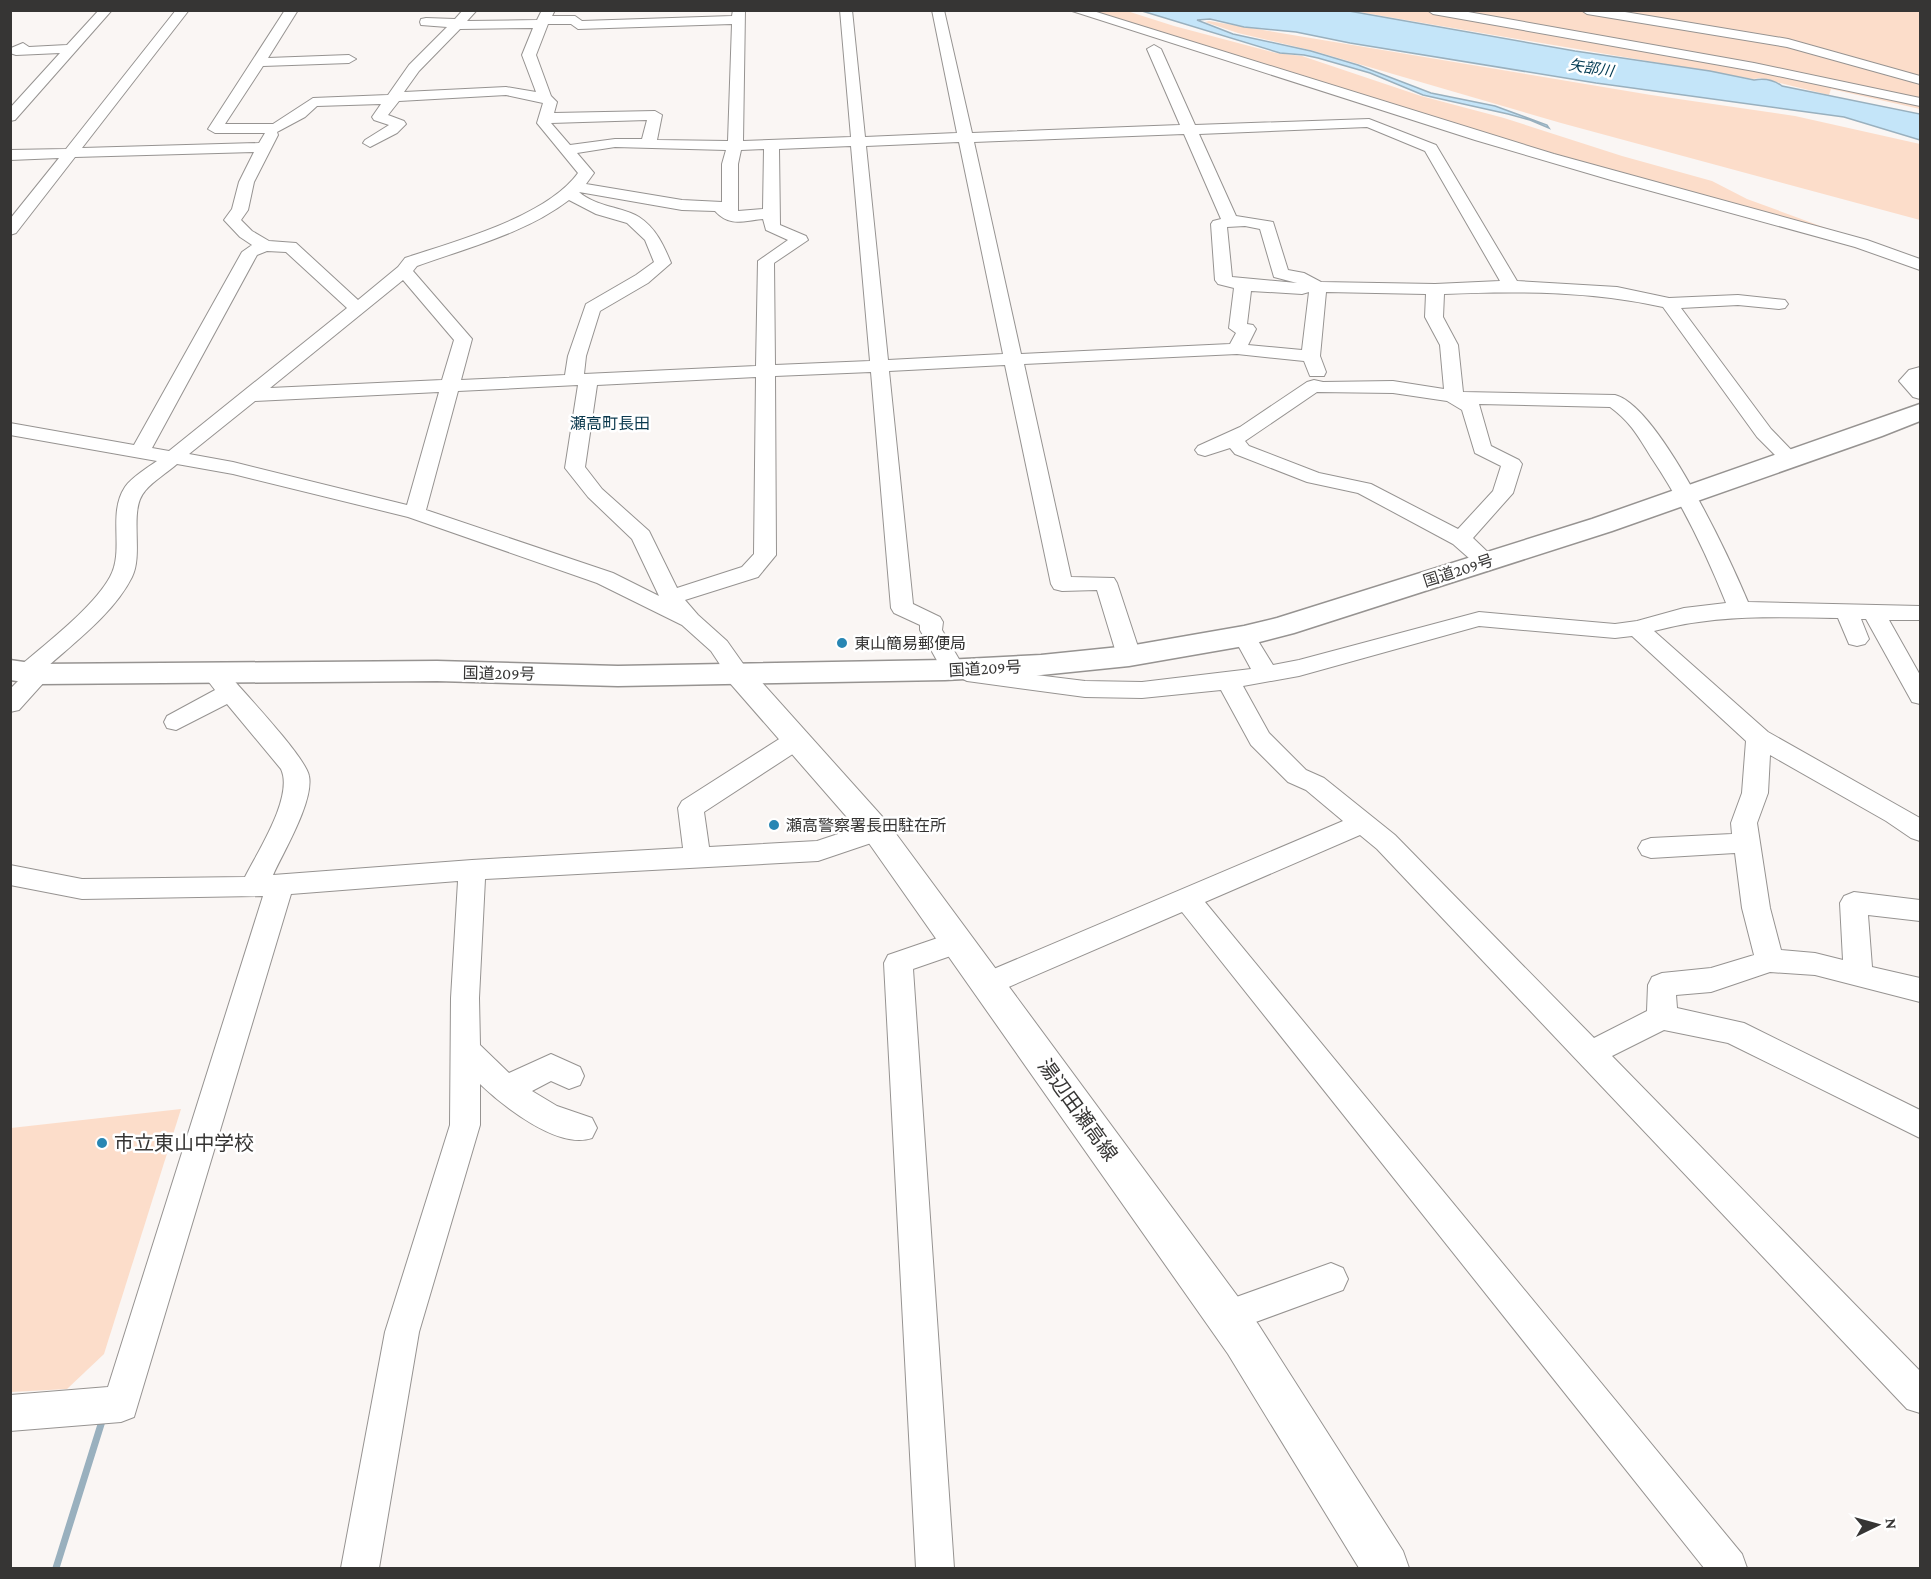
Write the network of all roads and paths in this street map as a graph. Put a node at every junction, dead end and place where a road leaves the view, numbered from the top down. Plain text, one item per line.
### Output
1 (106, 10) edge
2 (183, 10) edge
3 (292, 10) edge
4 (471, 10) edge
5 (846, 10) edge
6 (938, 10) edge
7 (1075, 10) edge
8 (1433, 10) edge
9 (1587, 10) edge
10 (738, 15) edge
11 (545, 18) edge
12 (426, 22) dead end
13 (458, 24) junction
14 (23, 47) dead end
15 (72, 49) junction
16 (1154, 49) dead end
17 (349, 59) dead end
18 (259, 62) junction
19 (1920, 80) edge
20 (1307, 97) dead end
21 (394, 98) junction
22 (545, 98) junction
23 (1920, 102) edge
24 (10, 117) edge
25 (546, 118) junction
26 (1369, 123) junction
27 (276, 128) junction
28 (1188, 129) junction
29 (965, 138) junction
30 (858, 142) junction
31 (370, 143) dead end
32 (648, 144) junction
33 (772, 145) junction
34 (735, 146) junction
35 (265, 147) junction
36 (566, 150) junction
37 (71, 153) junction
38 (10, 155) edge
39 (573, 191) junction
40 (771, 213) junction
41 (730, 217) junction
42 (1230, 222) junction
43 (10, 230) edge
44 (265, 246) junction
45 (1920, 265) edge
46 (404, 271) junction
47 (1243, 286) junction
48 (1511, 286) junction
49 (1317, 289) junction
50 (1435, 289) junction
51 (1669, 303) junction
52 (1779, 304) dead end
53 (358, 309) junction
54 (1237, 349) junction
55 (1311, 356) junction
56 (1014, 360) junction
57 (879, 366) junction
58 (764, 371) junction
59 (1920, 373) edge
60 (581, 380) junction
61 (449, 386) junction
62 (1323, 388) junction
63 (1920, 393) edge
64 (252, 395) junction
65 (1454, 397) junction
66 (1920, 412) edge
67 (10, 429) edge
68 (1233, 440) junction
69 (1205, 450) dead end
70 (140, 452) junction
71 (171, 458) junction
72 (1790, 459) junction
73 (1686, 494) junction
74 (416, 513) junction
75 (1461, 539) junction
76 (1486, 561) junction
77 (671, 597) junction
78 (1740, 609) junction
79 (1847, 612) junction
80 (1874, 612) junction
81 (1920, 613) edge
82 (690, 621) junction
83 (1637, 628) junction
84 (1244, 636) junction
85 (1857, 639) dead end
86 (1129, 657) junction
87 (949, 670) junction
88 (25, 672) edge
89 (1266, 674) junction
90 (739, 675) junction
91 (1228, 681) junction
92 (222, 682) junction
93 (1920, 696) edge
94 (10, 704) edge
95 (176, 722) dead end
96 (1759, 738) junction
97 (796, 740) junction
98 (1365, 823) junction
99 (877, 831) junction
100 (1920, 831) edge
101 (1748, 843) junction
102 (1651, 848) dead end
103 (697, 857) junction
104 (471, 870) junction
105 (10, 875) edge
106 (267, 884) junction
107 (1187, 899) junction
108 (1920, 910) edge
109 (958, 942) junction
110 (1770, 961) junction
111 (1858, 973) junction
112 (987, 984) junction
113 (1920, 990) edge
114 (1662, 1017) junction
115 (465, 1050) junction
116 (1591, 1053) junction
117 (569, 1076) dead end
118 (505, 1090) junction
119 (1920, 1125) edge
120 (581, 1128) dead end
121 (1330, 1279) dead end
122 (1227, 1317) junction
123 (1920, 1396) edge
124 (10, 1413) edge
125 (360, 1569) edge
126 (935, 1569) edge
127 (1386, 1569) edge
128 (1728, 1569) edge

1 - 15 street
2 - 37 street
3 - 18 street
4 - 13 street
5 - 30 street
6 - 29 street
7 - 45 street
8 - 23 street
9 - 19 street
10 - 11 street
10 - 34 street
11 - 13 street
11 - 22 street
12 - 13 street
13 - 21 street
14 - 15 street
15 - 24 street
16 - 28 street
17 - 18 street
18 - 27 street
20 - 26 street
21 - 22 street
21 - 27 street
21 - 31 street
22 - 25 street
25 - 32 street
25 - 36 street
26 - 28 street
26 - 48 street
27 - 35 street
28 - 29 street
28 - 42 street
29 - 30 street
29 - 56 street
30 - 33 street
30 - 57 street
32 - 34 street
32 - 36 street
33 - 34 street
33 - 40 street
34 - 41 street
35 - 37 street
35 - 44 street
36 - 39 street
37 - 38 street
37 - 43 street
39 - 41 street
39 - 46 street
39 - 60 street
40 - 41 street
40 - 58 street
42 - 47 street
42 - 49 street
44 - 53 street
44 - 70 street
46 - 53 street
46 - 61 street
47 - 49 street
47 - 54 street
48 - 50 street
48 - 51 street
49 - 50 street
49 - 55 street
50 - 65 street
51 - 52 street
51 - 72 street
53 - 64 street
54 - 55 street
54 - 56 street
55 - 62 street
56 - 57 street
56 - 86 street
57 - 58 street
57 - 87 street
58 - 60 street
58 - 77 street
59 - 63 street
60 - 61 street
60 - 77 street
61 - 64 street
61 - 74 street
62 - 65 street
62 - 68 street
64 - 71 street
65 - 73 street
65 - 75 street
66 - 72 highway, 国道209号
67 - 70 street
68 - 69 street
68 - 75 street
70 - 71 street
71 - 74 street
71 - 88 street
72 - 73 highway, 国道209号
73 - 76 highway, 国道209号
73 - 78 street
74 - 82 street
75 - 76 street
76 - 84 highway, 国道209号
77 - 82 street
78 - 79 street
78 - 83 street
79 - 80 street
79 - 85 street
80 - 81 street
80 - 93 street
82 - 90 street
83 - 89 street
83 - 96 street
84 - 86 highway, 国道209号
84 - 89 street
86 - 87 highway, 国道209号
87 - 90 highway, 国道209号
87 - 91 street
88 - 92 highway, 国道209号
88 - 94 street
89 - 91 street
90 - 92 highway, 国道209号
90 - 97 main road, 湯辺田瀬高線
91 - 98 street
92 - 95 street
92 - 106 street
96 - 100 street
96 - 101 street
97 - 99 main road, 湯辺田瀬高線
97 - 103 street
98 - 107 street
98 - 116 street
99 - 103 street
99 - 109 main road, 湯辺田瀬高線
101 - 102 street
101 - 110 street
103 - 104 street
104 - 106 street
104 - 115 street
105 - 106 street
106 - 124 street
107 - 112 street
107 - 128 street
108 - 111 street
109 - 112 main road, 湯辺田瀬高線
109 - 126 street
110 - 111 street
110 - 114 street
111 - 113 street
112 - 122 main road, 湯辺田瀬高線
114 - 116 street
114 - 119 street
115 - 118 street
115 - 125 street
116 - 123 street
117 - 118 street
118 - 120 street
121 - 122 street
122 - 127 main road, 湯辺田瀬高線

